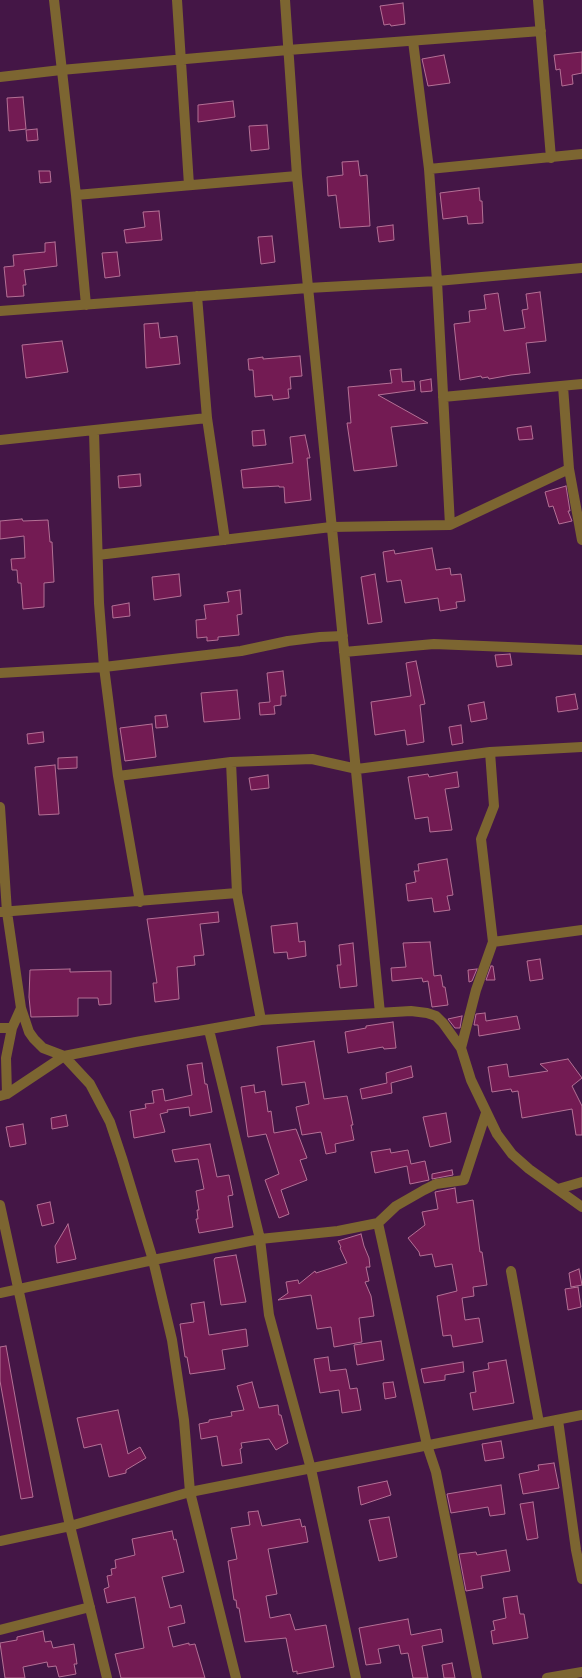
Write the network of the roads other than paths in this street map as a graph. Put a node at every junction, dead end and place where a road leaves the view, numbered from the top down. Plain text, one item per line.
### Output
1 (54, 0) edge
2 (177, 0) edge
3 (285, 0) edge
4 (538, 0) edge
5 (540, 31) junction
6 (413, 40) junction
7 (288, 50) junction
8 (181, 59) junction
9 (62, 70) junction
10 (0, 77) edge
11 (582, 154) edge
12 (551, 158) junction
13 (429, 169) junction
14 (297, 176) junction
15 (190, 185) junction
16 (76, 195) junction
17 (582, 268) edge
18 (437, 281) junction
19 (308, 288) junction
20 (197, 296) junction
21 (86, 305) junction
22 (0, 311) edge
23 (582, 384) edge
24 (563, 386) junction
25 (443, 397) junction
26 (207, 418) junction
27 (94, 431) junction
28 (0, 440) edge
29 (569, 469) junction
30 (450, 525) junction
31 (331, 527) junction
32 (225, 540) junction
33 (582, 540) edge
34 (98, 555) junction
35 (343, 636) junction
36 (582, 650) edge
37 (344, 652) junction
38 (104, 668) junction
39 (0, 673) edge
40 (582, 747) edge
41 (490, 752) junction
42 (231, 762) junction
43 (357, 769) junction
44 (118, 776) junction
45 (0, 807) edge
46 (237, 893) junction
47 (140, 902) junction
48 (4, 912) edge
49 (582, 930) edge
50 (493, 942) junction
51 (21, 1008) junction
52 (380, 1013) junction
53 (261, 1020) junction
54 (0, 1028) edge
55 (12, 1028) junction
56 (209, 1030) junction
57 (460, 1048) junction
58 (64, 1056) junction
59 (3, 1095) edge
60 (486, 1113) junction
61 (582, 1182) edge
62 (558, 1189) junction
63 (0, 1205) edge
64 (582, 1208) edge
65 (378, 1223) junction
66 (260, 1239) junction
67 (153, 1260) junction
68 (511, 1271) dead end
69 (18, 1290) junction
70 (0, 1293) edge
71 (582, 1415) edge
72 (558, 1420) junction
73 (539, 1423) junction
74 (427, 1445) junction
75 (311, 1469) junction
76 (190, 1492) junction
77 (70, 1526) junction
78 (0, 1542) edge
79 (582, 1579) edge
80 (90, 1607) junction
81 (0, 1630) edge
82 (582, 1672) edge
83 (107, 1678) edge
84 (236, 1678) edge
85 (356, 1678) edge
86 (476, 1678) edge
87 (547, 1678) edge

1 - 9 street
2 - 8 street
3 - 7 street
4 - 5 street
5 - 6 street
5 - 12 street
6 - 7 street
6 - 13 street
7 - 8 street
7 - 14 street
8 - 9 street
8 - 15 street
9 - 10 street
9 - 16 street
11 - 12 street
12 - 13 street
13 - 18 street
14 - 15 street
14 - 19 street
15 - 16 street
16 - 21 street
17 - 18 street
18 - 19 street
18 - 25 street
19 - 20 street
19 - 31 street
20 - 21 street
20 - 26 street
21 - 22 street
23 - 24 street
24 - 25 street
24 - 29 street
25 - 30 street
26 - 27 street
26 - 32 street
27 - 28 street
27 - 34 street
29 - 30 street
29 - 33 street
30 - 31 street
31 - 32 street
31 - 35 street
32 - 34 street
34 - 38 street
35 - 37 street
35 - 38 street
36 - 37 street
37 - 43 street
38 - 39 street
38 - 44 street
40 - 41 street
41 - 43 street
41 - 50 street
42 - 43 street
42 - 44 street
42 - 46 street
43 - 52 street
44 - 47 street
45 - 48 street
46 - 47 street
46 - 53 street
47 - 48 street
48 - 51 street
49 - 50 street
50 - 57 street
51 - 55 street
51 - 58 street
52 - 53 street
52 - 57 street
53 - 56 street
54 - 55 street
55 - 59 street
56 - 58 street
56 - 66 street
57 - 60 street
58 - 59 street
58 - 67 street
60 - 62 street
60 - 65 street
61 - 62 street
62 - 64 street
63 - 69 street
65 - 66 street
65 - 74 street
66 - 67 street
66 - 75 street
67 - 69 street
67 - 76 street
68 - 73 street
69 - 70 street
69 - 77 street
71 - 72 street
72 - 73 street
72 - 79 street
73 - 74 street
74 - 75 street
74 - 86 street
75 - 76 street
75 - 85 street
76 - 77 street
76 - 84 street
77 - 78 street
77 - 80 street
80 - 81 street
80 - 83 street
82 - 87 street

